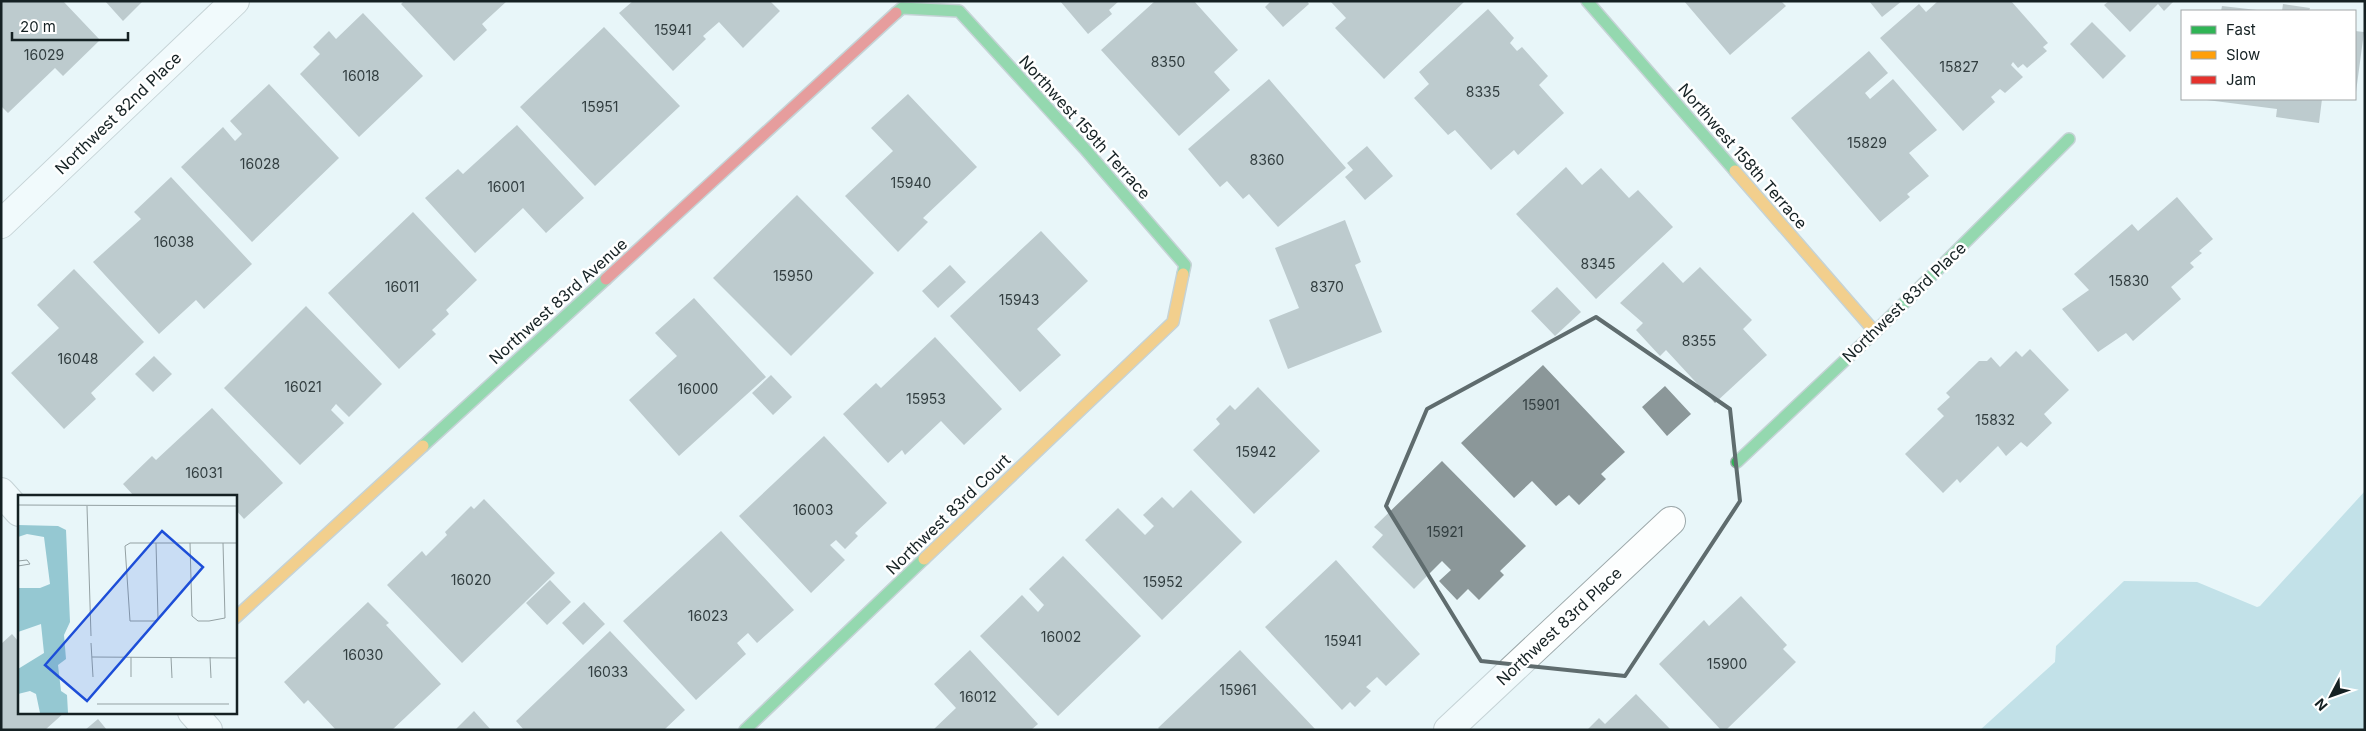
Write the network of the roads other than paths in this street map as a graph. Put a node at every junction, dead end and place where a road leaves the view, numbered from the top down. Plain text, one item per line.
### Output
1 (235, 1) edge
2 (1587, 1) edge
3 (902, 8) joint
4 (2069, 138) dead end
5 (1, 224) edge
6 (1173, 322) joint
7 (1875, 332) junction
8 (1737, 462) dead end
9 (1, 492) edge
10 (18, 511) edge
11 (1671, 521) dead end
12 (236, 617) edge
13 (194, 714) edge
14 (208, 730) edge
15 (745, 730) edge
16 (1448, 730) edge

1 - 5 street, Northwest 82nd Place
2 - 7 street, Northwest 158th Terrace
3 - 6 street, Northwest 159th Terrace
3 - 12 street, Northwest 83rd Avenue
4 - 7 street, Northwest 83rd Place
6 - 15 street, Northwest 83rd Court
7 - 8 street, Northwest 83rd Place
9 - 10 street
11 - 16 street, Northwest 83rd Place
13 - 14 street

